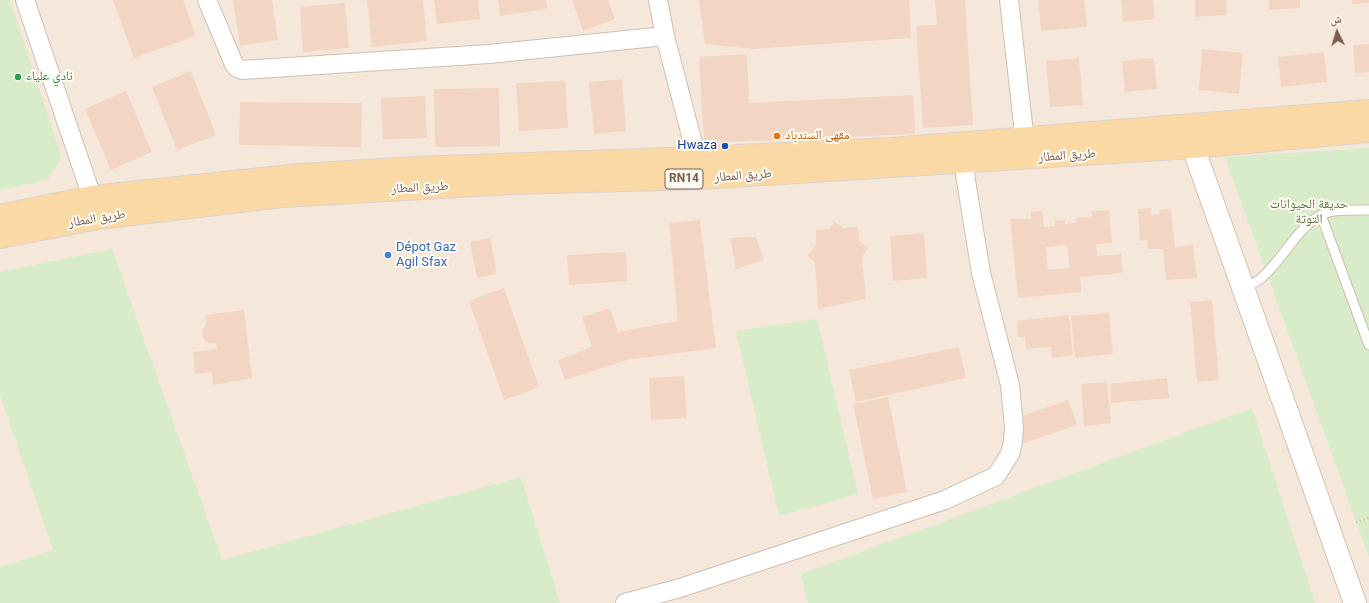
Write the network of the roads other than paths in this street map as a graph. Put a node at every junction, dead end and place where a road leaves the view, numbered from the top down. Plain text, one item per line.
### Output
1 (25, 0) edge
2 (207, 0) edge
3 (658, 0) edge
4 (1009, 0) edge
5 (665, 36) junction
6 (1369, 111) edge
7 (1186, 126) junction
8 (1369, 132) edge
9 (1193, 147) junction
10 (1025, 148) junction
11 (963, 162) junction
12 (700, 168) junction
13 (92, 197) junction
14 (1369, 210) edge
15 (1321, 215) junction
16 (0, 216) edge
17 (0, 238) edge
18 (1244, 288) junction
19 (1369, 345) edge
20 (625, 603) edge
21 (1355, 603) edge

1 - 13 street
2 - 5 street
3 - 5 street
4 - 10 street
5 - 12 street
6 - 7 main road, طريق المطار / RN14
7 - 9 street
7 - 10 main road, طريق المطار / RN14
8 - 9 main road, طريق المطار / RN14
9 - 10 main road, طريق المطار / RN14
9 - 18 street
10 - 11 main road, طريق المطار / RN14
10 - 12 main road, طريق المطار / RN14
11 - 12 main road, طريق المطار / RN14
11 - 20 street
12 - 13 main road, طريق المطار / RN14
12 - 17 main road, طريق المطار / RN14
13 - 16 main road, طريق المطار / RN14
14 - 15 lane
15 - 18 lane
15 - 19 lane
18 - 21 street

